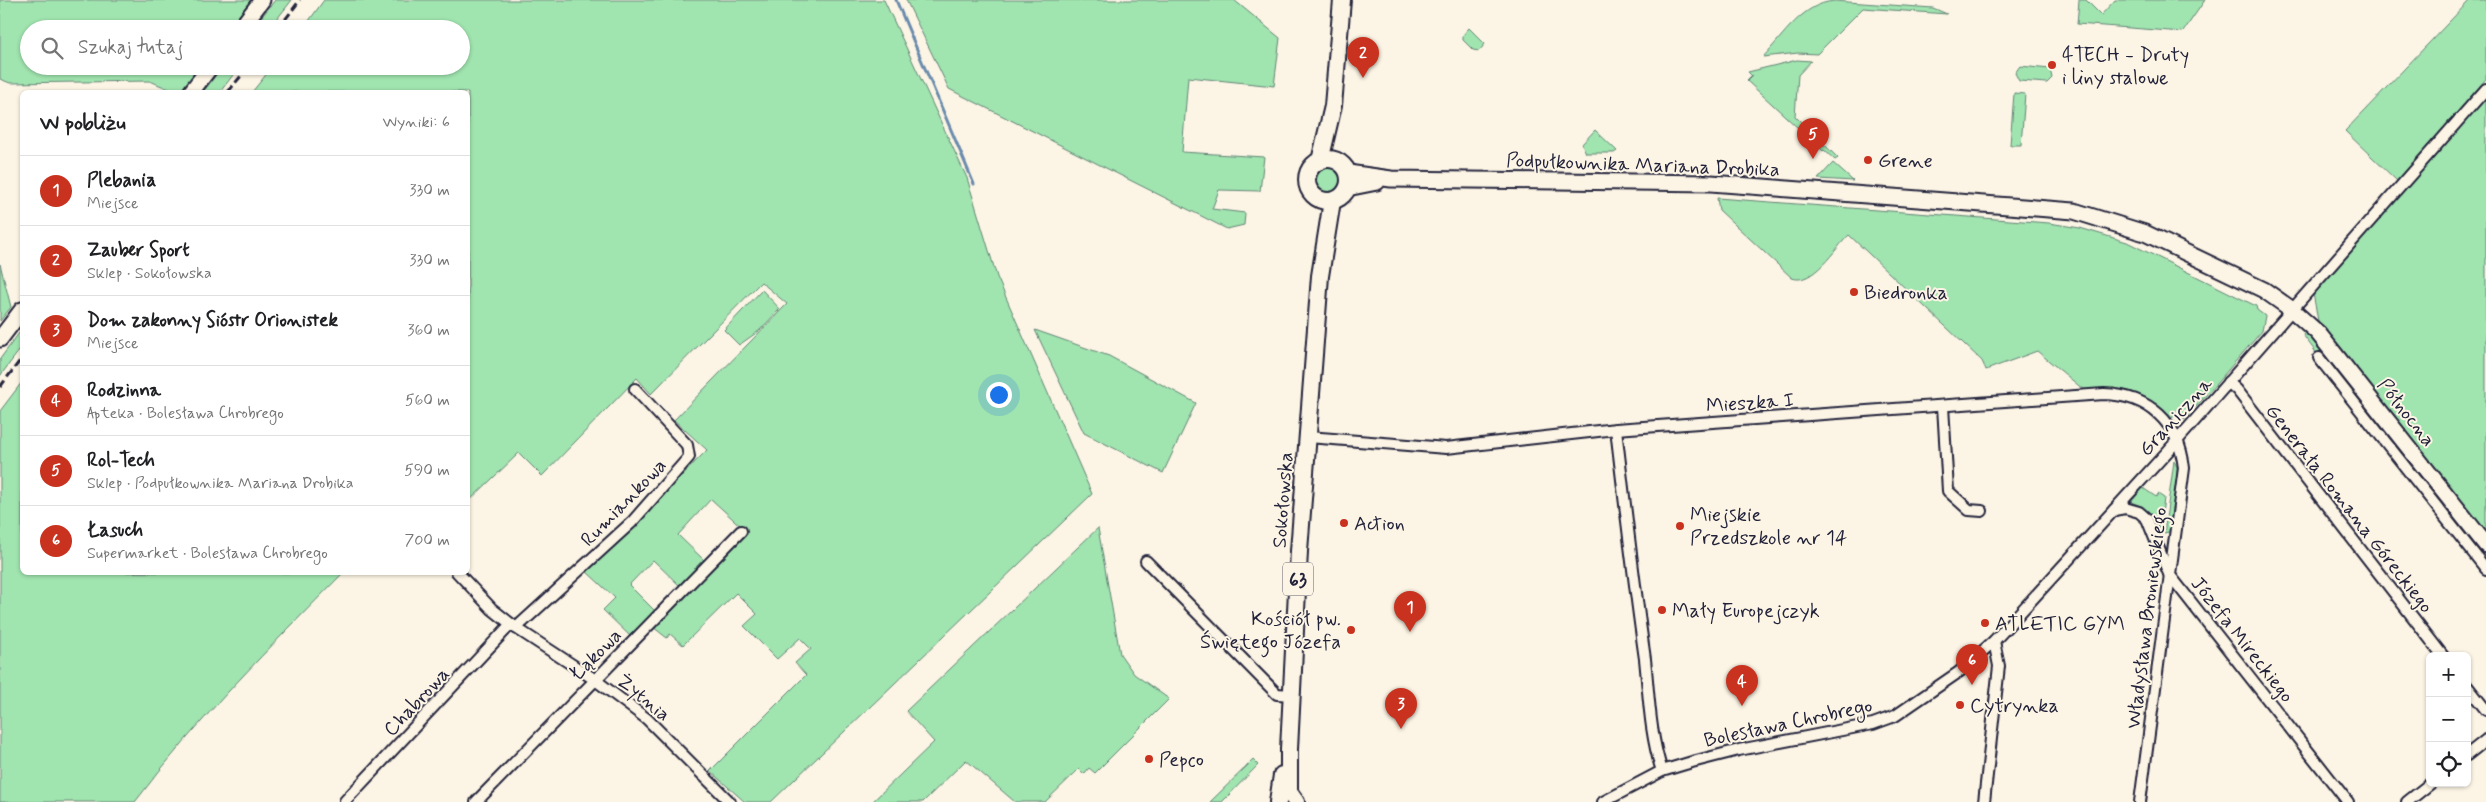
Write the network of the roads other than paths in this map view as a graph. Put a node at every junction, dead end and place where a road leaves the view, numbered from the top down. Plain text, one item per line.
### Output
1 (262, 0) edge
2 (1342, 0) edge
3 (247, 20) edge
4 (204, 75) edge
5 (2486, 89) edge
6 (193, 90) edge
7 (1333, 106) junction
8 (1320, 161) junction
9 (1344, 174) junction
10 (1325, 200) junction
11 (2291, 309) junction
12 (20, 313) edge
13 (0, 339) edge
14 (2319, 358) dead end
15 (2228, 382) junction
16 (636, 390) dead end
17 (1943, 406) junction
18 (1616, 430) junction
19 (1308, 437) junction
20 (2177, 439) junction
21 (2114, 510) junction
22 (1982, 511) dead end
23 (741, 531) dead end
24 (2486, 545) edge
25 (1146, 561) dead end
26 (2486, 569) edge
27 (2169, 574) junction
28 (460, 575) edge
29 (513, 626) junction
30 (1994, 641) junction
31 (2440, 652) edge
32 (594, 680) junction
33 (2471, 691) edge
34 (1292, 695) junction
35 (2486, 710) edge
36 (2486, 740) edge
37 (2471, 752) edge
38 (1662, 771) junction
39 (2426, 787) edge
40 (1288, 800) edge
41 (345, 801) edge
42 (476, 802) edge
43 (730, 802) edge
44 (1603, 802) edge
45 (1984, 802) edge
46 (2140, 802) edge
47 (2348, 802) edge
48 (2408, 802) edge

1 - 3 main road
2 - 7 main road
4 - 6 main road
5 - 11 street, Graniczna
7 - 8 main road
7 - 9 main road
8 - 9 main road
8 - 10 main road
9 - 10 main road
9 - 11 main road, Podpułkownika Mariana Drobika
10 - 19 main road, Sokołowska / 63
11 - 15 street, Graniczna
11 - 24 main road, Północna
12 - 13 main road
14 - 26 street, Północna
15 - 20 street, Graniczna
15 - 31 street, Generała Romana Góreckiego
16 - 29 street, Rumiankowa
17 - 18 street, Mieszka I
17 - 20 street, Mieszka I
17 - 22 street
18 - 19 street, Mieszka I
18 - 38 street
19 - 34 main road, Sokołowska / 63
20 - 21 street, Graniczna
20 - 27 street, Władysława Broniewskiego
21 - 27 street, Józefa Mireckiego
21 - 30 street, Graniczna
23 - 32 street, Łąkowa
25 - 34 street
27 - 46 street, Władysława Broniewskiego
27 - 47 street, Józefa Mireckiego
28 - 29 street, Żytnia
29 - 32 street, Żytnia
29 - 41 street, Chabrowa
30 - 38 street, Bolesława Chrobrego
30 - 45 street
32 - 42 street, Łąkowa
32 - 43 street, Żytnia
33 - 35 street
34 - 40 main road, Sokołowska / 63
36 - 37 street
38 - 44 street, Bolesława Chrobrego
39 - 48 street

